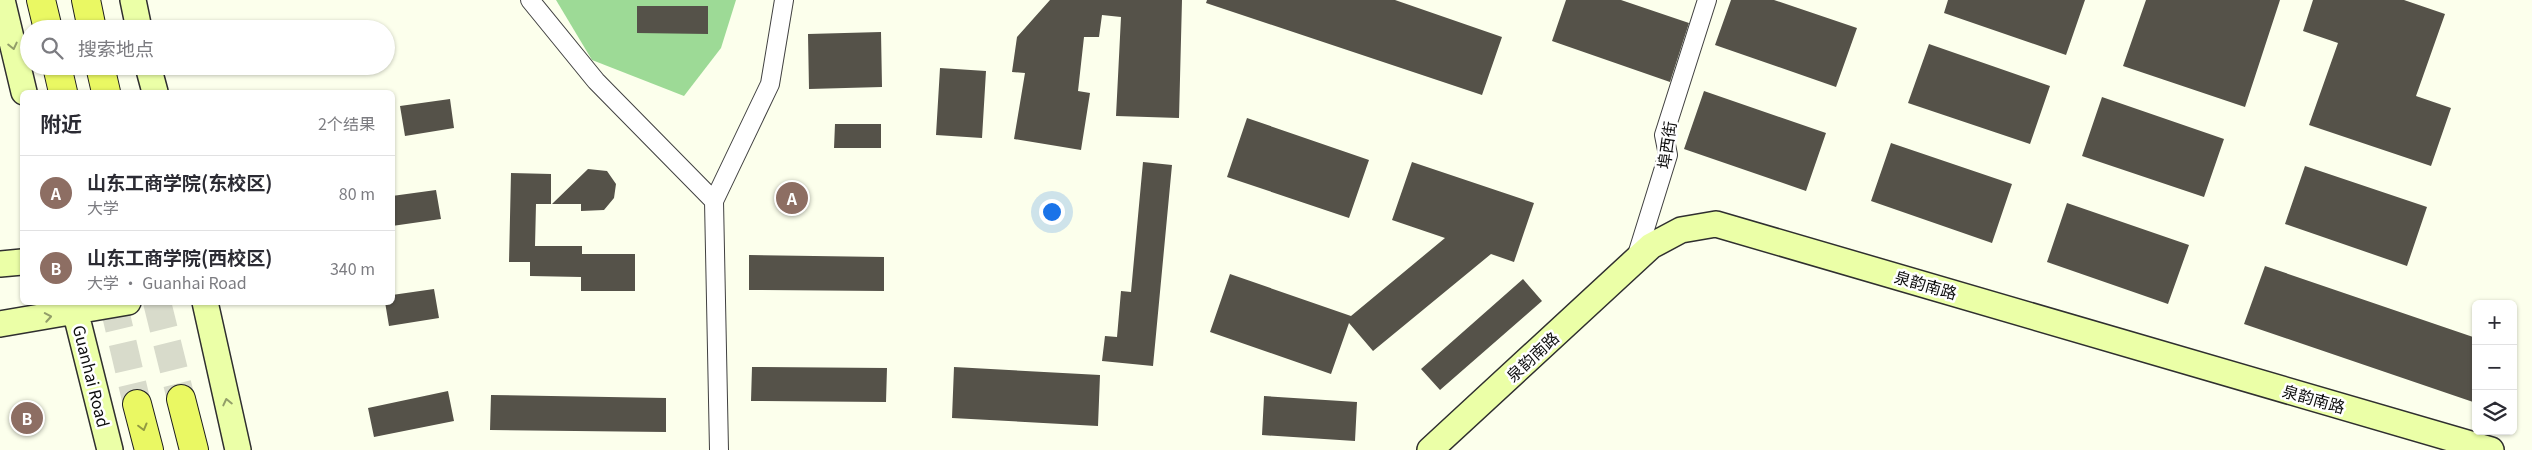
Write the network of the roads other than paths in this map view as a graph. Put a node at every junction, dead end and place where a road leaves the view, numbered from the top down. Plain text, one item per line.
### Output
1 (2, 0) edge
2 (41, 0) edge
3 (86, 0) edge
4 (133, 0) edge
5 (530, 0) edge
6 (784, 0) edge
7 (1707, 0) edge
8 (46, 20) edge
9 (90, 20) edge
10 (138, 20) edge
11 (58, 75) edge
12 (102, 75) edge
13 (150, 75) edge
14 (24, 90) edge
15 (62, 90) edge
16 (106, 90) edge
17 (154, 90) edge
18 (714, 201) junction
19 (1635, 261) junction
20 (20, 262) edge
21 (0, 264) edge
22 (101, 305) edge
23 (206, 305) edge
24 (74, 308) edge
25 (0, 324) edge
26 (180, 399) tunnel mouth
27 (137, 404) tunnel mouth
28 (110, 450) edge
29 (149, 450) edge
30 (194, 450) edge
31 (238, 450) edge
32 (719, 450) edge
33 (1430, 450) edge
34 (2491, 450) edge

1 -> 14 street
2 - 8 main road
3 - 9 main road
4 - 10 street
5 - 18 street
6 - 18 street
7 - 19 street, 埠西街
11 - 15 main road
12 - 16 main road
13 - 17 street
18 - 32 street
19 - 33 street, 泉韵南路
19 - 34 street, 泉韵南路
20 - 21 street
22 - 24 street
31 -> 23 street
25 -> 24 street
24 - 28 street, Guanhai Road
26 - 30 main road
27 -> 29 main road

